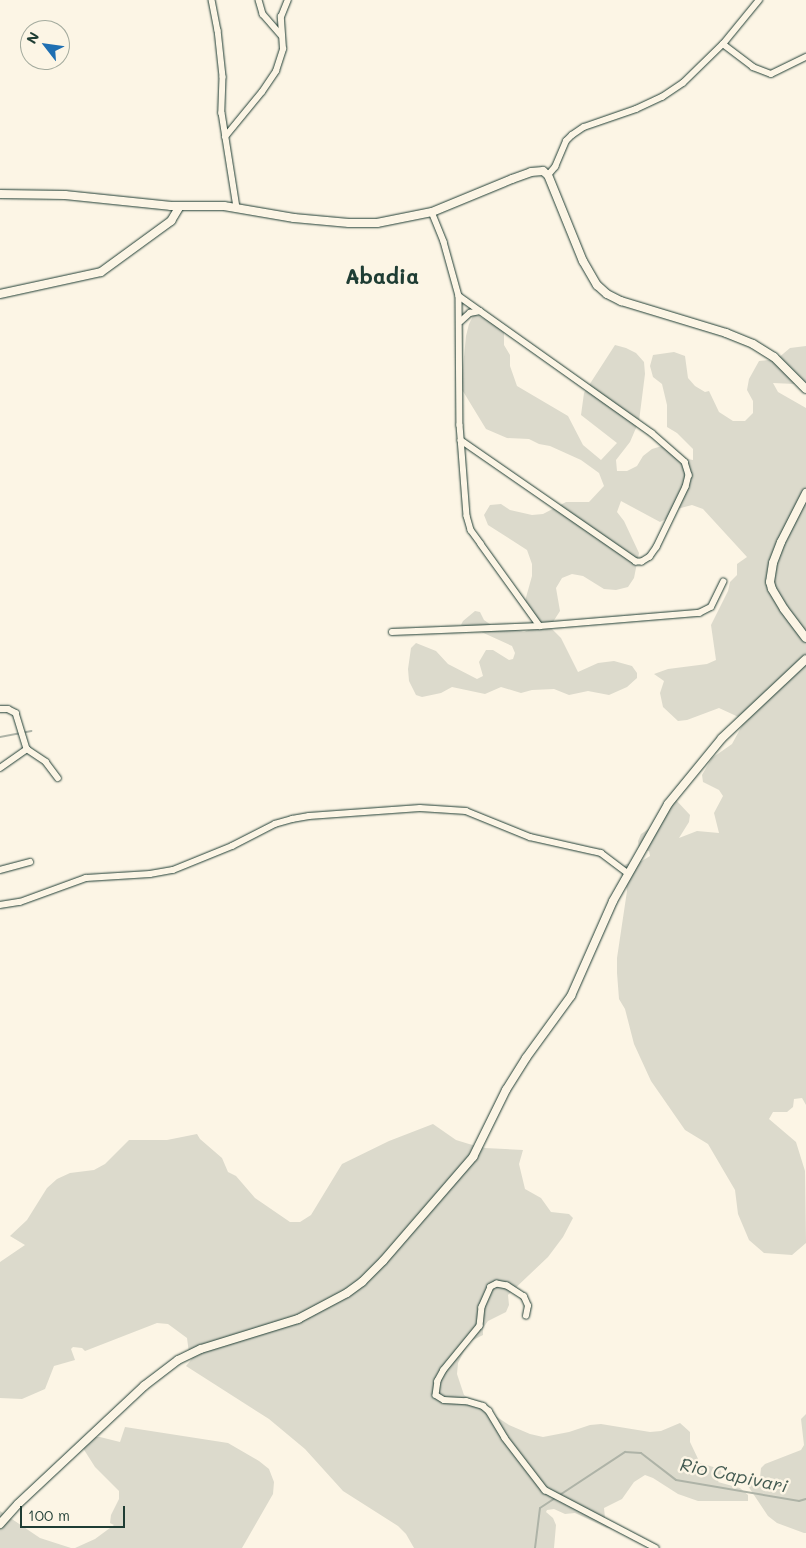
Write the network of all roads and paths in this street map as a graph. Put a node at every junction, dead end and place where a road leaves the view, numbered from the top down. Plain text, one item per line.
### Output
1 (212, 0) edge
2 (259, 0) edge
3 (288, 0) edge
4 (759, 0) edge
5 (281, 36) junction
6 (724, 44) junction
7 (806, 57) edge
8 (226, 137) junction
9 (548, 175) junction
10 (0, 194) edge
11 (171, 206) junction
12 (180, 206) junction
13 (238, 208) junction
14 (432, 212) junction
15 (164, 227) junction
16 (0, 294) edge
17 (459, 296) junction
18 (480, 311) junction
19 (460, 321) junction
20 (806, 389) edge
21 (461, 441) junction
22 (806, 493) edge
23 (723, 582) dead end
24 (540, 626) junction
25 (392, 632) dead end
26 (806, 638) edge
27 (806, 659) edge
28 (0, 709) edge
29 (27, 749) junction
30 (0, 768) edge
31 (58, 778) dead end
32 (30, 862) dead end
33 (0, 870) edge
34 (628, 873) junction
35 (0, 905) edge
36 (526, 1316) dead end
37 (0, 1524) edge
38 (656, 1548) edge

1 - 8 street
2 - 5 street
3 - 5 street
4 - 6 street
5 - 8 street
6 - 7 street
6 - 9 street
8 - 13 street
9 - 14 street
9 - 20 street
10 - 11 street
11 - 12 street
11 - 15 street
12 - 13 street
12 - 15 street
13 - 14 street
14 - 17 street
15 - 16 street
17 - 18 street
17 - 19 street
18 - 19 street
18 - 21 street
19 - 21 street
21 - 24 street
22 - 26 street
23 - 24 street
24 - 25 street
27 - 34 street
28 - 29 street
29 - 30 street
29 - 31 street
32 - 33 street
34 - 35 street
34 - 37 street
36 - 38 street

